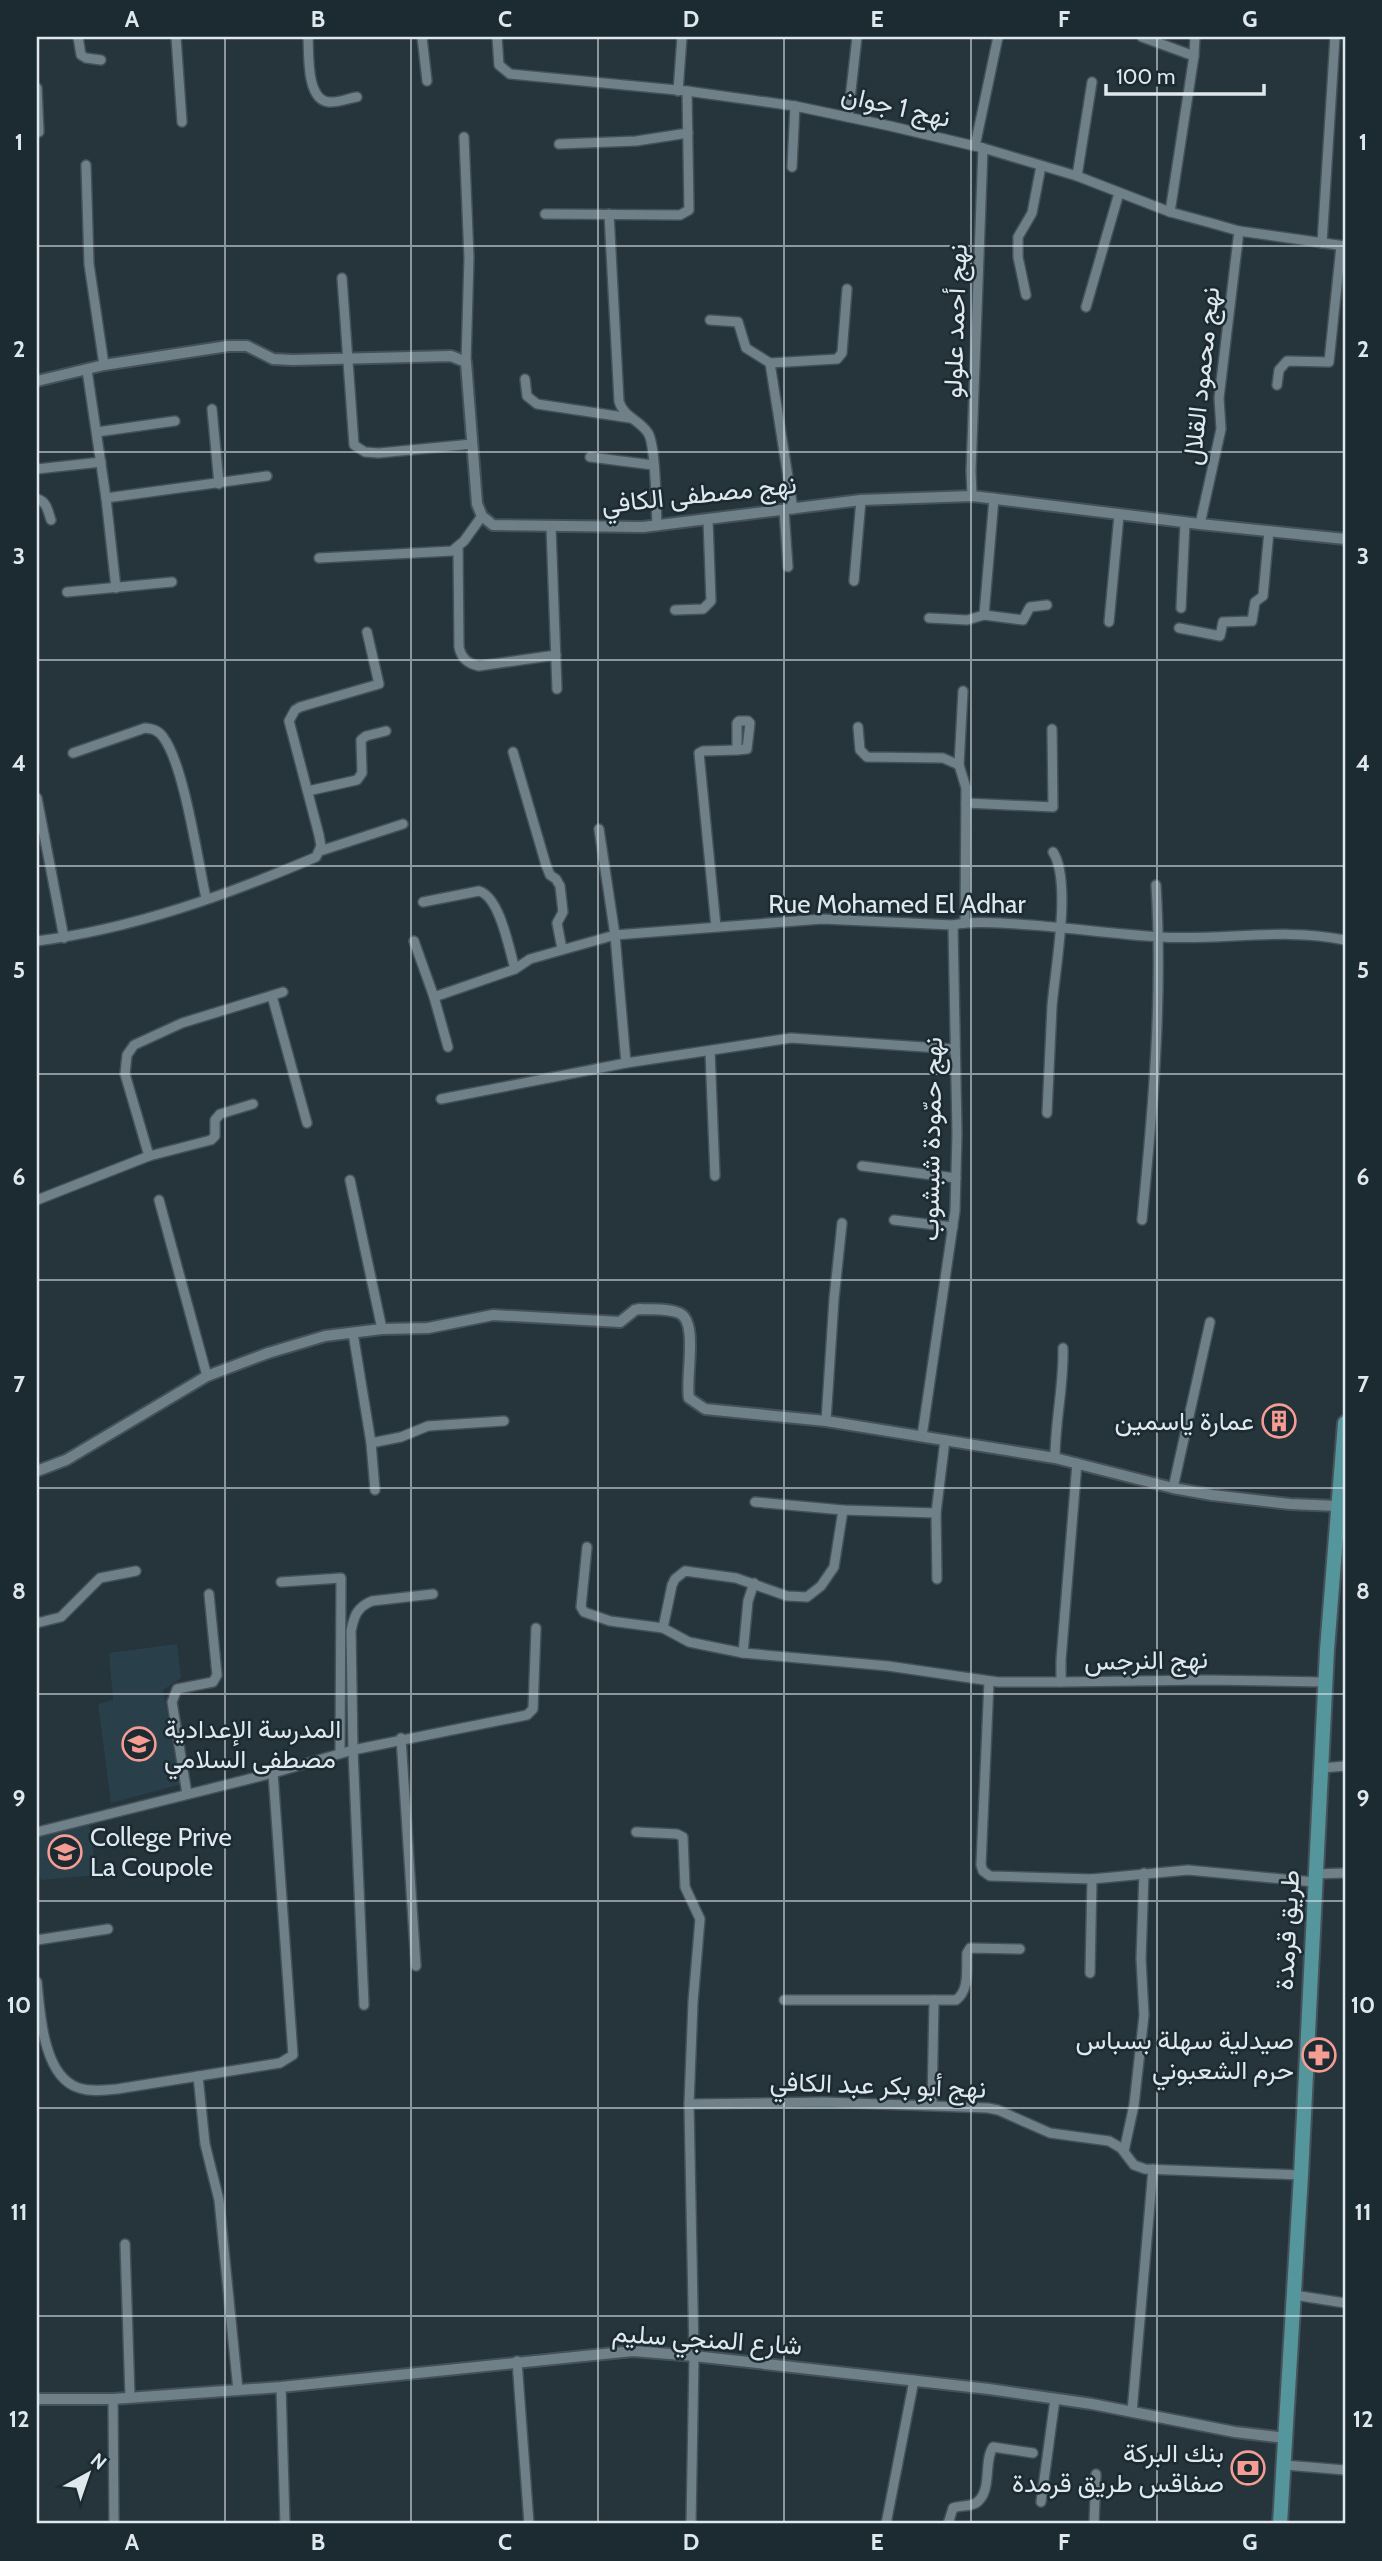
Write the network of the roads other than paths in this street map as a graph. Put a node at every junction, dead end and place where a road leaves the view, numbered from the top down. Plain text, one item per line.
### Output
1 (78, 37) edge
2 (176, 37) edge
3 (307, 37) edge
4 (422, 37) edge
5 (497, 37) edge
6 (682, 37) edge
7 (858, 37) edge
8 (998, 37) edge
9 (1148, 37) edge
10 (1195, 37) edge
11 (1335, 37) edge
12 (1194, 56) junction
13 (101, 60) dead end
14 (427, 81) dead end
15 (1092, 82) dead end
16 (37, 88) edge
17 (682, 91) junction
18 (357, 97) dead end
19 (795, 106) junction
20 (848, 117) junction
21 (182, 122) dead end
22 (39, 132) dead end
23 (688, 133) junction
24 (464, 137) dead end
25 (559, 144) dead end
26 (979, 147) junction
27 (86, 165) dead end
28 (1041, 166) junction
29 (792, 167) dead end
30 (1077, 176) junction
31 (1119, 192) junction
32 (1170, 212) junction
33 (545, 214) dead end
34 (609, 214) junction
35 (1239, 231) junction
36 (1322, 243) junction
37 (1343, 246) edge
38 (342, 278) dead end
39 (847, 289) dead end
40 (1026, 295) dead end
41 (1086, 307) dead end
42 (709, 320) dead end
43 (349, 358) junction
44 (466, 362) junction
45 (770, 363) junction
46 (104, 365) junction
47 (87, 370) junction
48 (525, 379) dead end
49 (37, 381) edge
50 (1277, 385) dead end
51 (212, 409) dead end
52 (631, 418) junction
53 (175, 421) dead end
54 (97, 432) junction
55 (472, 444) junction
56 (590, 457) dead end
57 (101, 462) junction
58 (653, 465) junction
59 (37, 469) edge
60 (267, 477) dead end
61 (219, 484) junction
62 (972, 496) junction
63 (106, 498) junction
64 (994, 498) junction
65 (37, 499) edge
66 (861, 500) junction
67 (788, 509) junction
68 (1118, 515) junction
69 (482, 516) junction
70 (51, 520) dead end
71 (708, 520) junction
72 (1185, 523) junction
73 (1200, 524) junction
74 (657, 526) junction
75 (551, 527) junction
76 (1269, 531) junction
77 (1345, 539) edge
78 (458, 547) junction
79 (318, 558) dead end
80 (788, 567) dead end
81 (854, 580) dead end
82 (172, 582) dead end
83 (116, 587) junction
84 (67, 592) dead end
85 (1047, 605) dead end
86 (1181, 608) dead end
87 (675, 610) dead end
88 (984, 615) junction
89 (929, 618) dead end
90 (1109, 622) dead end
91 (1179, 628) dead end
92 (367, 632) dead end
93 (556, 655) junction
94 (557, 689) dead end
95 (963, 691) dead end
96 (858, 727) dead end
97 (1052, 729) dead end
98 (386, 731) dead end
99 (737, 750) dead end
100 (513, 752) dead end
101 (74, 753) dead end
102 (959, 765) junction
103 (307, 790) junction
104 (37, 798) edge
105 (966, 803) junction
106 (403, 824) dead end
107 (598, 829) dead end
108 (320, 851) junction
109 (1053, 852) dead end
110 (1156, 885) dead end
111 (206, 898) junction
112 (423, 902) dead end
113 (965, 923) junction
114 (953, 925) junction
115 (1061, 926) junction
116 (716, 927) junction
117 (615, 935) junction
118 (1159, 937) junction
119 (64, 938) junction
120 (1345, 940) edge
121 (37, 941) edge
122 (414, 941) dead end
123 (562, 949) junction
124 (515, 969) junction
125 (283, 992) dead end
126 (271, 996) junction
127 (434, 997) junction
128 (448, 1047) dead end
129 (954, 1049) junction
130 (710, 1051) junction
131 (626, 1063) junction
132 (441, 1099) dead end
133 (253, 1104) dead end
134 (1046, 1113) dead end
135 (307, 1123) dead end
136 (149, 1156) junction
137 (862, 1166) dead end
138 (715, 1176) dead end
139 (956, 1178) junction
140 (350, 1180) dead end
141 (37, 1200) edge
142 (159, 1200) dead end
143 (894, 1220) dead end
144 (1142, 1220) dead end
145 (842, 1223) dead end
146 (953, 1227) junction
147 (1210, 1322) dead end
148 (382, 1329) junction
149 (354, 1333) junction
150 (1063, 1348) dead end
151 (207, 1376) junction
152 (826, 1421) junction
153 (504, 1422) dead end
154 (1345, 1423) edge
155 (922, 1436) junction
156 (945, 1440) junction
157 (371, 1443) junction
158 (1055, 1458) junction
159 (1077, 1463) junction
160 (37, 1471) edge
161 (1172, 1488) junction
162 (375, 1490) dead end
163 (755, 1502) dead end
164 (1338, 1506) junction
165 (843, 1510) junction
166 (936, 1513) junction
167 (587, 1547) dead end
168 (136, 1571) dead end
169 (937, 1579) dead end
170 (281, 1582) dead end
171 (754, 1583) junction
172 (209, 1594) dead end
173 (433, 1594) dead end
174 (37, 1623) edge
175 (536, 1628) dead end
176 (663, 1628) junction
177 (743, 1653) junction
178 (989, 1681) junction
179 (1061, 1682) junction
180 (1325, 1682) junction
181 (401, 1738) junction
182 (353, 1749) junction
183 (340, 1753) junction
184 (1345, 1766) edge
185 (1322, 1768) junction
186 (273, 1773) junction
187 (187, 1794) junction
188 (37, 1832) edge
189 (636, 1832) dead end
190 (1144, 1873) junction
191 (1345, 1873) edge
192 (1315, 1878) junction
193 (1092, 1879) junction
194 (108, 1929) dead end
195 (37, 1940) edge
196 (1020, 1949) dead end
197 (416, 1966) dead end
198 (1090, 1973) dead end
199 (37, 1982) edge
200 (784, 2000) dead end
201 (934, 2000) junction
202 (364, 2005) dead end
203 (198, 2076) junction
204 (689, 2104) junction
205 (932, 2104) junction
206 (1124, 2151) junction
207 (1153, 2169) junction
208 (1301, 2175) junction
209 (125, 2244) dead end
210 (1294, 2295) junction
211 (1345, 2304) edge
212 (694, 2356) junction
213 (517, 2361) junction
214 (914, 2379) junction
215 (281, 2387) junction
216 (238, 2389) junction
217 (130, 2397) junction
218 (37, 2399) edge
219 (113, 2399) junction
220 (1055, 2399) junction
221 (1132, 2412) junction
222 (1286, 2438) junction
223 (1033, 2453) dead end
224 (1285, 2465) junction
225 (1345, 2470) edge
226 (1096, 2474) dead end
227 (1041, 2502) dead end
228 (114, 2524) edge
229 (285, 2524) edge
230 (528, 2524) edge
231 (691, 2524) edge
232 (886, 2524) edge
233 (948, 2524) edge
234 (1094, 2524) edge
235 (1280, 2524) edge

1 - 13 street
2 - 21 street
3 - 18 street
4 - 14 street
5 - 17 street, نهج 1 جوان
6 - 17 street
7 - 20 street
8 - 26 street, نهج أحمد علولو
9 - 12 street
10 - 12 street
11 - 36 street
12 - 32 street
15 - 30 street
16 - 22 street
17 - 19 street, نهج 1 جوان
17 - 23 street
19 - 20 street, نهج 1 جوان
19 - 29 street
20 - 26 street, نهج 1 جوان
23 - 25 street
23 - 34 street
24 - 44 street
26 - 28 street, نهج 1 جوان
26 - 62 street, نهج أحمد علولو
27 - 46 street
28 - 30 street, نهج 1 جوان
28 - 40 street
30 - 31 street, نهج 1 جوان
31 - 32 street, نهج 1 جوان
31 - 41 street
32 - 35 street, نهج 1 جوان
33 - 34 street
34 - 52 street
35 - 36 street, نهج 1 جوان
35 - 73 street, نهج محمود القلال
36 - 37 street, نهج 1 جوان
37 - 50 street
38 - 43 street
39 - 45 street
42 - 45 street
43 - 44 street
43 - 46 street
43 - 55 street
44 - 55 street
45 - 67 street
46 - 47 street
47 - 49 street
47 - 54 street
48 - 52 street
51 - 61 street
52 - 58 street
53 - 54 street
54 - 57 street
55 - 69 street
56 - 58 street
57 - 59 street
57 - 63 street
58 - 74 street
60 - 61 street
61 - 63 street
62 - 64 street, نهج مصطفى الكافي
62 - 66 street, نهج مصطفى الكافي
63 - 83 street
64 - 68 street, نهج مصطفى الكافي
64 - 88 street
65 - 70 street
66 - 67 street, نهج مصطفى الكافي
66 - 81 street
67 - 71 street, نهج مصطفى الكافي
67 - 80 street
68 - 72 street, نهج مصطفى الكافي
68 - 90 street
69 - 75 street, نهج مصطفى الكافي
69 - 78 street
71 - 74 street, نهج مصطفى الكافي
71 - 87 street
72 - 73 street, نهج مصطفى الكافي
72 - 86 street
73 - 76 street, نهج مصطفى الكافي
74 - 75 street, نهج مصطفى الكافي
75 - 93 street
76 - 77 street, نهج مصطفى الكافي
76 - 91 street
78 - 79 street
78 - 93 street
82 - 83 street
83 - 84 street
85 - 88 street
88 - 89 street
92 - 103 street
93 - 94 street
95 - 102 street
96 - 102 street
97 - 105 street
98 - 103 street
99 - 116 street
100 - 123 street
101 - 111 street
102 - 105 street
103 - 108 street
104 - 119 street
105 - 113 street
106 - 108 street
107 - 117 street
108 - 111 street
109 - 115 street
110 - 118 street
111 - 119 street
112 - 124 street
113 - 114 street, Rue Mohamed El Adhar
113 - 115 street, Rue Mohamed El Adhar
114 - 116 street, Rue Mohamed El Adhar
114 - 129 street, نهج حمّودة شبشوب
115 - 118 street, Rue Mohamed El Adhar
115 - 134 street
116 - 117 street, Rue Mohamed El Adhar
117 - 123 street, Rue Mohamed El Adhar
117 - 131 street
118 - 120 street, Rue Mohamed El Adhar
118 - 144 street
119 - 121 street
122 - 127 street
123 - 124 street, Rue Mohamed El Adhar
124 - 127 street, Rue Mohamed El Adhar
125 - 126 street
126 - 135 street
126 - 136 street
127 - 128 street
129 - 130 street
129 - 139 street, نهج حمّودة شبشوب
130 - 131 street
130 - 138 street
131 - 132 street
133 - 136 street
136 - 141 street
137 - 139 street
139 - 146 street, نهج حمّودة شبشوب
140 - 148 street
142 - 151 street
143 - 146 street
145 - 152 street
146 - 155 street, نهج حمّودة شبشوب
147 - 161 street
148 - 149 street
148 - 152 street
149 - 151 street
149 - 157 street
150 - 158 street
151 - 160 street
152 - 155 street
153 - 157 street
154 - 164 main road, طريق قرمدة
155 - 156 street
156 - 158 street
156 - 166 street
157 - 162 street
158 - 159 street
159 - 161 street
159 - 179 street, نهج النرجس
161 - 164 street
163 - 165 street
164 - 180 main road, طريق قرمدة
165 - 166 street
165 - 171 street
166 - 169 street
167 - 176 street
168 - 174 street
170 - 183 street
171 - 176 street
171 - 177 street
172 - 187 street
173 - 182 street
175 - 181 street
176 - 177 street
177 - 178 street
178 - 179 street
178 - 193 street
179 - 180 street, نهج النرجس
180 - 185 main road, طريق قرمدة
181 - 182 street
181 - 197 street
182 - 183 street
182 - 202 street
183 - 186 street
184 - 185 street
185 - 192 main road, طريق قرمدة
186 - 187 street
186 - 203 street
187 - 188 street
189 - 204 street
190 - 192 street
190 - 193 street
190 - 206 street
191 - 192 street
192 - 208 main road, طريق قرمدة
193 - 198 street
194 - 195 street
196 - 201 street
199 - 203 street
200 - 201 street
201 - 205 street
203 - 216 street
204 - 205 street, نهج أبو بكر عبد الكافي
204 - 212 street
205 - 206 street, نهج أبو بكر عبد الكافي
206 - 207 street, نهج أبو بكر عبد الكافي
207 - 208 street, نهج أبو بكر عبد الكافي
207 - 221 street
208 - 210 main road, طريق قرمدة
209 - 217 street
210 - 211 street
210 - 222 main road, طريق قرمدة
212 - 213 street, شارع المنجي سليم
212 - 214 street, شارع المنجي سليم
212 - 231 street
213 - 215 street, شارع المنجي سليم
213 - 230 street
214 - 220 street, شارع المنجي سليم
214 - 232 street
215 - 216 street, شارع المنجي سليم
215 - 229 street
216 - 217 street, شارع المنجي سليم
217 - 219 street, شارع المنجي سليم
218 - 219 street, شارع المنجي سليم
219 - 228 street
220 - 221 street, شارع المنجي سليم
220 - 227 street
221 - 222 street, شارع المنجي سليم
222 - 224 main road, طريق قرمدة
223 - 233 street
224 - 225 street
224 - 235 main road, طريق قرمدة
226 - 234 street

